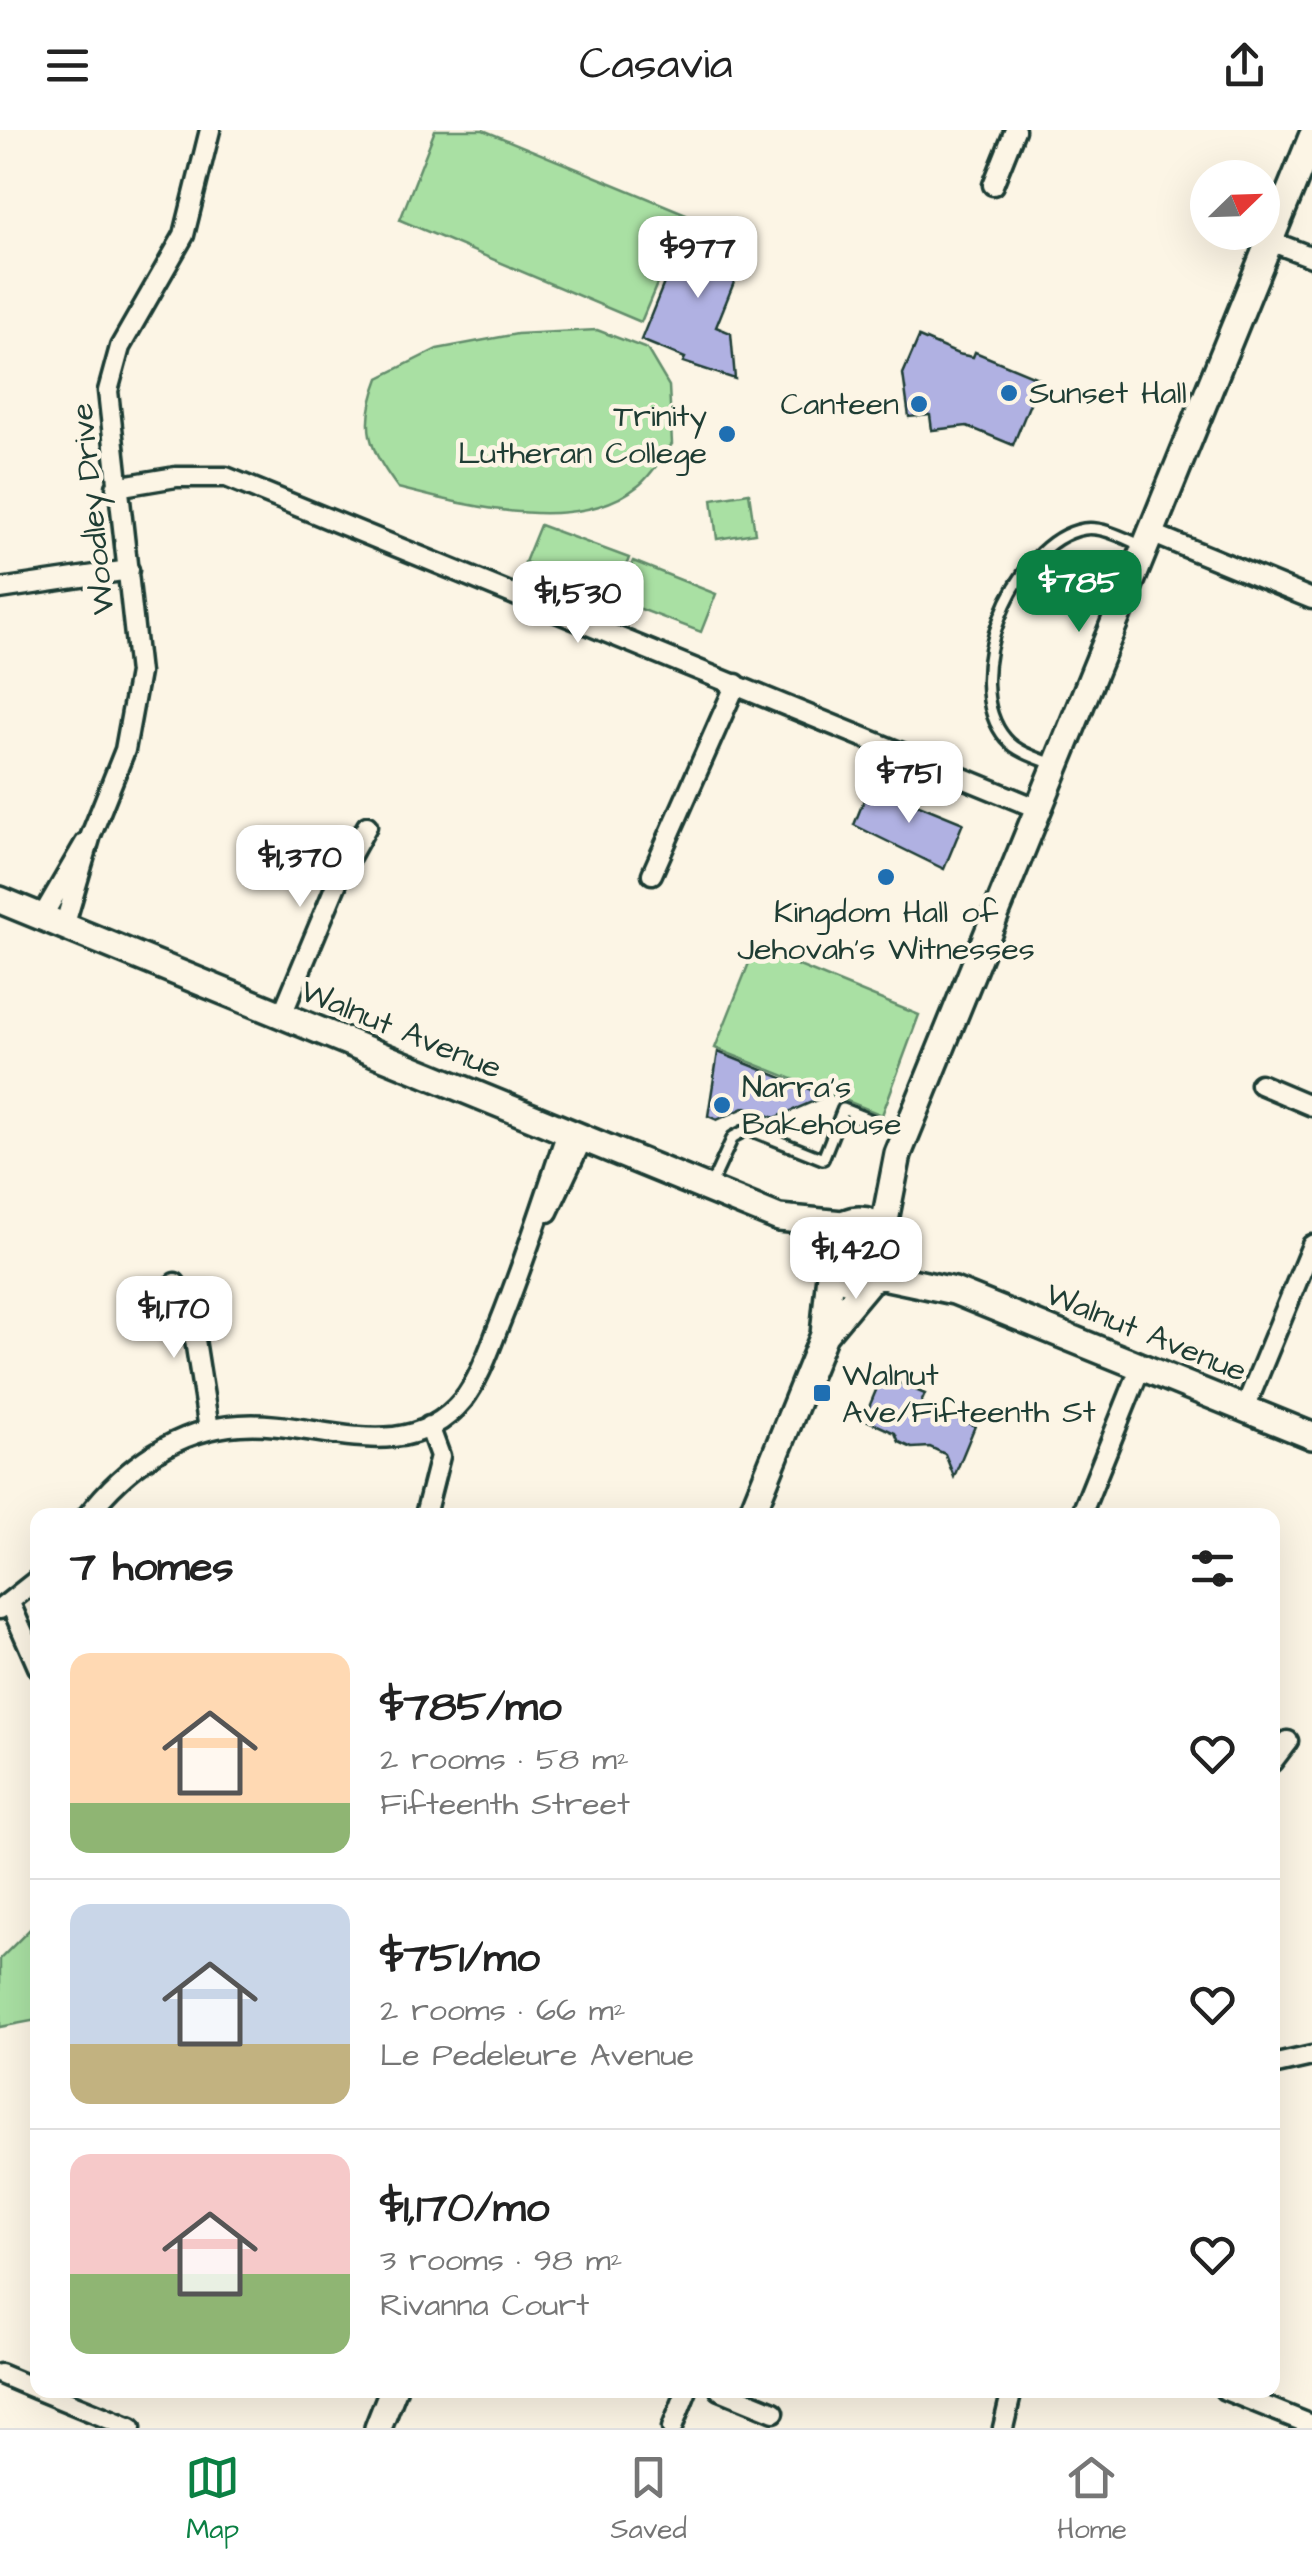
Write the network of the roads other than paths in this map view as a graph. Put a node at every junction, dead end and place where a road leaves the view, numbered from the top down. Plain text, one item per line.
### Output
1 (210, 130) edge
2 (1016, 130) edge
3 (1312, 137) edge
4 (992, 185) dead end
5 (1280, 216) edge
6 (1280, 245) edge
7 (1266, 250) edge
8 (1312, 258) edge
9 (116, 487) junction
10 (1148, 540) junction
11 (129, 570) junction
12 (0, 589) edge
13 (1312, 599) edge
14 (736, 684) junction
15 (1056, 765) junction
16 (1038, 810) junction
17 (367, 826) dead end
18 (652, 874) dead end
19 (0, 900) edge
20 (53, 922) junction
21 (280, 1017) junction
22 (1260, 1084) dead end
23 (1312, 1106) edge
24 (575, 1135) junction
25 (902, 1144) junction
26 (709, 1190) junction
27 (779, 1218) junction
28 (846, 1223) junction
29 (886, 1239) junction
30 (1312, 1245) edge
31 (830, 1261) junction
32 (874, 1278) junction
33 (175, 1283) dead end
34 (954, 1291) junction
35 (824, 1335) junction
36 (1141, 1366) junction
37 (1245, 1408) junction
38 (429, 1426) junction
39 (209, 1429) junction
40 (1312, 1436) edge
41 (94, 1508) edge
42 (427, 1508) edge
43 (753, 1508) edge
44 (1084, 1508) edge
45 (30, 1586) edge
46 (5, 1606) edge
47 (30, 1652) edge
48 (1288, 1740) dead end
49 (1280, 1751) edge
50 (1312, 2056) edge
51 (1280, 2063) edge
52 (0, 2374) edge
53 (30, 2387) edge
54 (58, 2398) edge
55 (391, 2398) edge
56 (685, 2398) edge
57 (740, 2398) edge
58 (1010, 2398) edge
59 (1245, 2398) edge
60 (774, 2412) dead end
61 (1312, 2425) edge
62 (131, 2428) edge
63 (378, 2428) edge
64 (672, 2428) edge
65 (1003, 2428) edge

1 - 9 street, Woodley Drive
2 - 4 street
3 - 5 street
6 - 8 street
7 - 10 street
9 - 11 street, Woodley Drive
9 - 14 street
10 - 13 street
10 - 15 street
10 - 15 lane
11 - 12 street
11 - 20 street, Woodley Drive
14 - 16 street
14 - 18 street
15 - 16 street
16 - 25 street
17 - 21 street
19 - 20 street, Walnut Avenue
20 - 21 street, Walnut Avenue
21 - 24 street, Walnut Avenue
22 - 23 street
24 - 26 street, Walnut Avenue
24 - 38 street
25 - 26 lane
25 - 28 street
25 - 29 street
26 - 27 street, Walnut Avenue
27 - 28 street, Walnut Avenue
27 - 31 street, Walnut Avenue
28 - 29 street
28 - 31 street
29 - 32 street
29 - 34 street, Walnut Avenue
30 - 37 street
31 - 32 street
31 - 35 street
32 - 34 street, Walnut Avenue
32 - 35 street
33 - 39 street
34 - 36 street, Walnut Avenue
35 - 43 street
36 - 37 street, Walnut Avenue
36 - 44 street
37 - 40 street, Walnut Avenue
38 - 39 street
38 - 42 street
39 - 41 street
45 - 46 street
46 - 47 street
48 - 49 street
50 - 51 street
52 - 53 street
54 - 62 street
55 - 63 street
56 - 64 street
57 - 60 street
58 - 65 street
59 - 61 street

